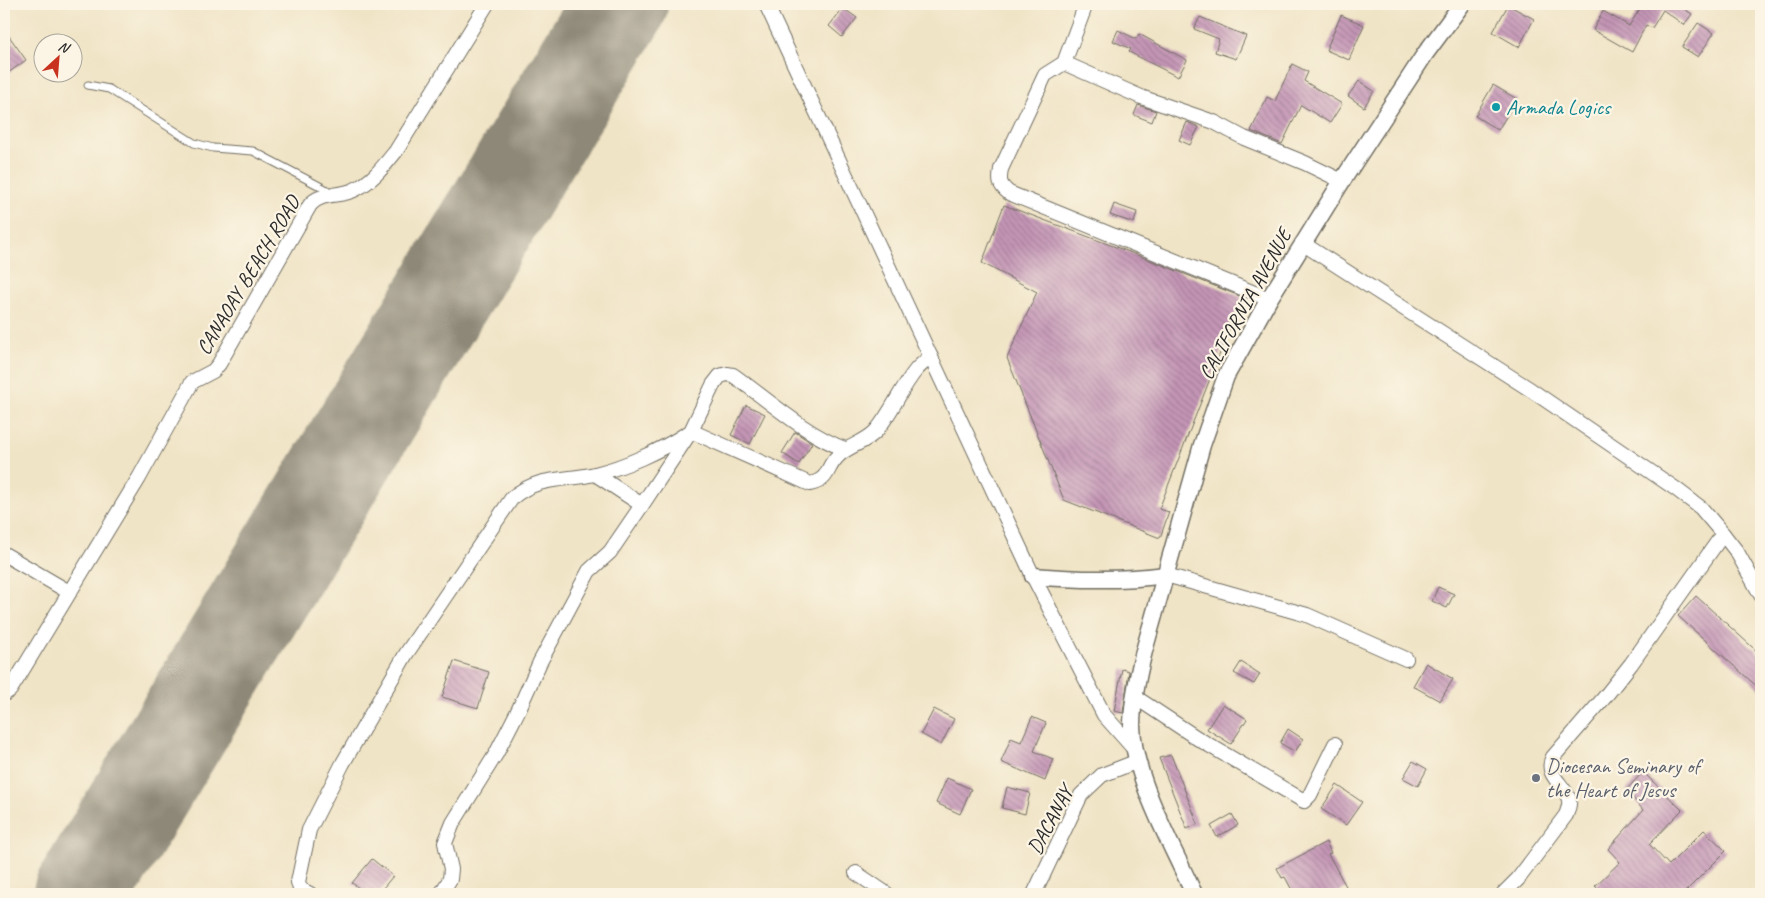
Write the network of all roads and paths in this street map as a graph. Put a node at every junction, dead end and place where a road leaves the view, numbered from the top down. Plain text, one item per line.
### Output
1 (487, 4) edge
2 (766, 4) edge
3 (1086, 4) edge
4 (1462, 4) edge
5 (1064, 63) junction
6 (88, 84) dead end
7 (1342, 181) junction
8 (337, 195) junction
9 (1302, 244) junction
10 (1269, 299) junction
11 (931, 357) junction
12 (691, 431) junction
13 (845, 449) junction
14 (595, 474) junction
15 (642, 505) junction
16 (1723, 534) junction
17 (4, 554) edge
18 (1166, 575) junction
19 (1033, 576) junction
20 (69, 592) junction
21 (1761, 595) edge
22 (1406, 659) dead end
23 (4, 694) edge
24 (1134, 697) junction
25 (1335, 744) dead end
26 (1136, 756) junction
27 (856, 873) dead end
28 (310, 894) edge
29 (441, 894) edge
30 (888, 894) edge
31 (1034, 894) edge
32 (1194, 894) edge
33 (1503, 894) edge

1 - 8 street, CANAOAY BEACH ROAD
2 - 11 street
3 - 5 street
4 - 7 street, CALIFORNIA AVENUE
5 - 7 street
5 - 10 street
6 - 8 lane
7 - 9 street, CALIFORNIA AVENUE
8 - 20 street, CANAOAY BEACH ROAD
9 - 10 street, CALIFORNIA AVENUE
9 - 16 street
10 - 18 street, CALIFORNIA AVENUE
11 - 13 street
11 - 19 street
12 - 13 street
12 - 13 street
12 - 14 street
12 - 15 street
14 - 15 street
14 - 28 street
15 - 29 street
16 - 21 street
16 - 33 street
17 - 20 street
18 - 19 street
18 - 22 street
18 - 24 street, CALIFORNIA AVENUE
19 - 26 street
20 - 23 street, CANAOAY BEACH ROAD
24 - 25 street
24 - 26 street, CALIFORNIA AVENUE
26 - 31 street, DACANAY
26 - 32 street, CALIFORNIA AVENUE
27 - 30 street

